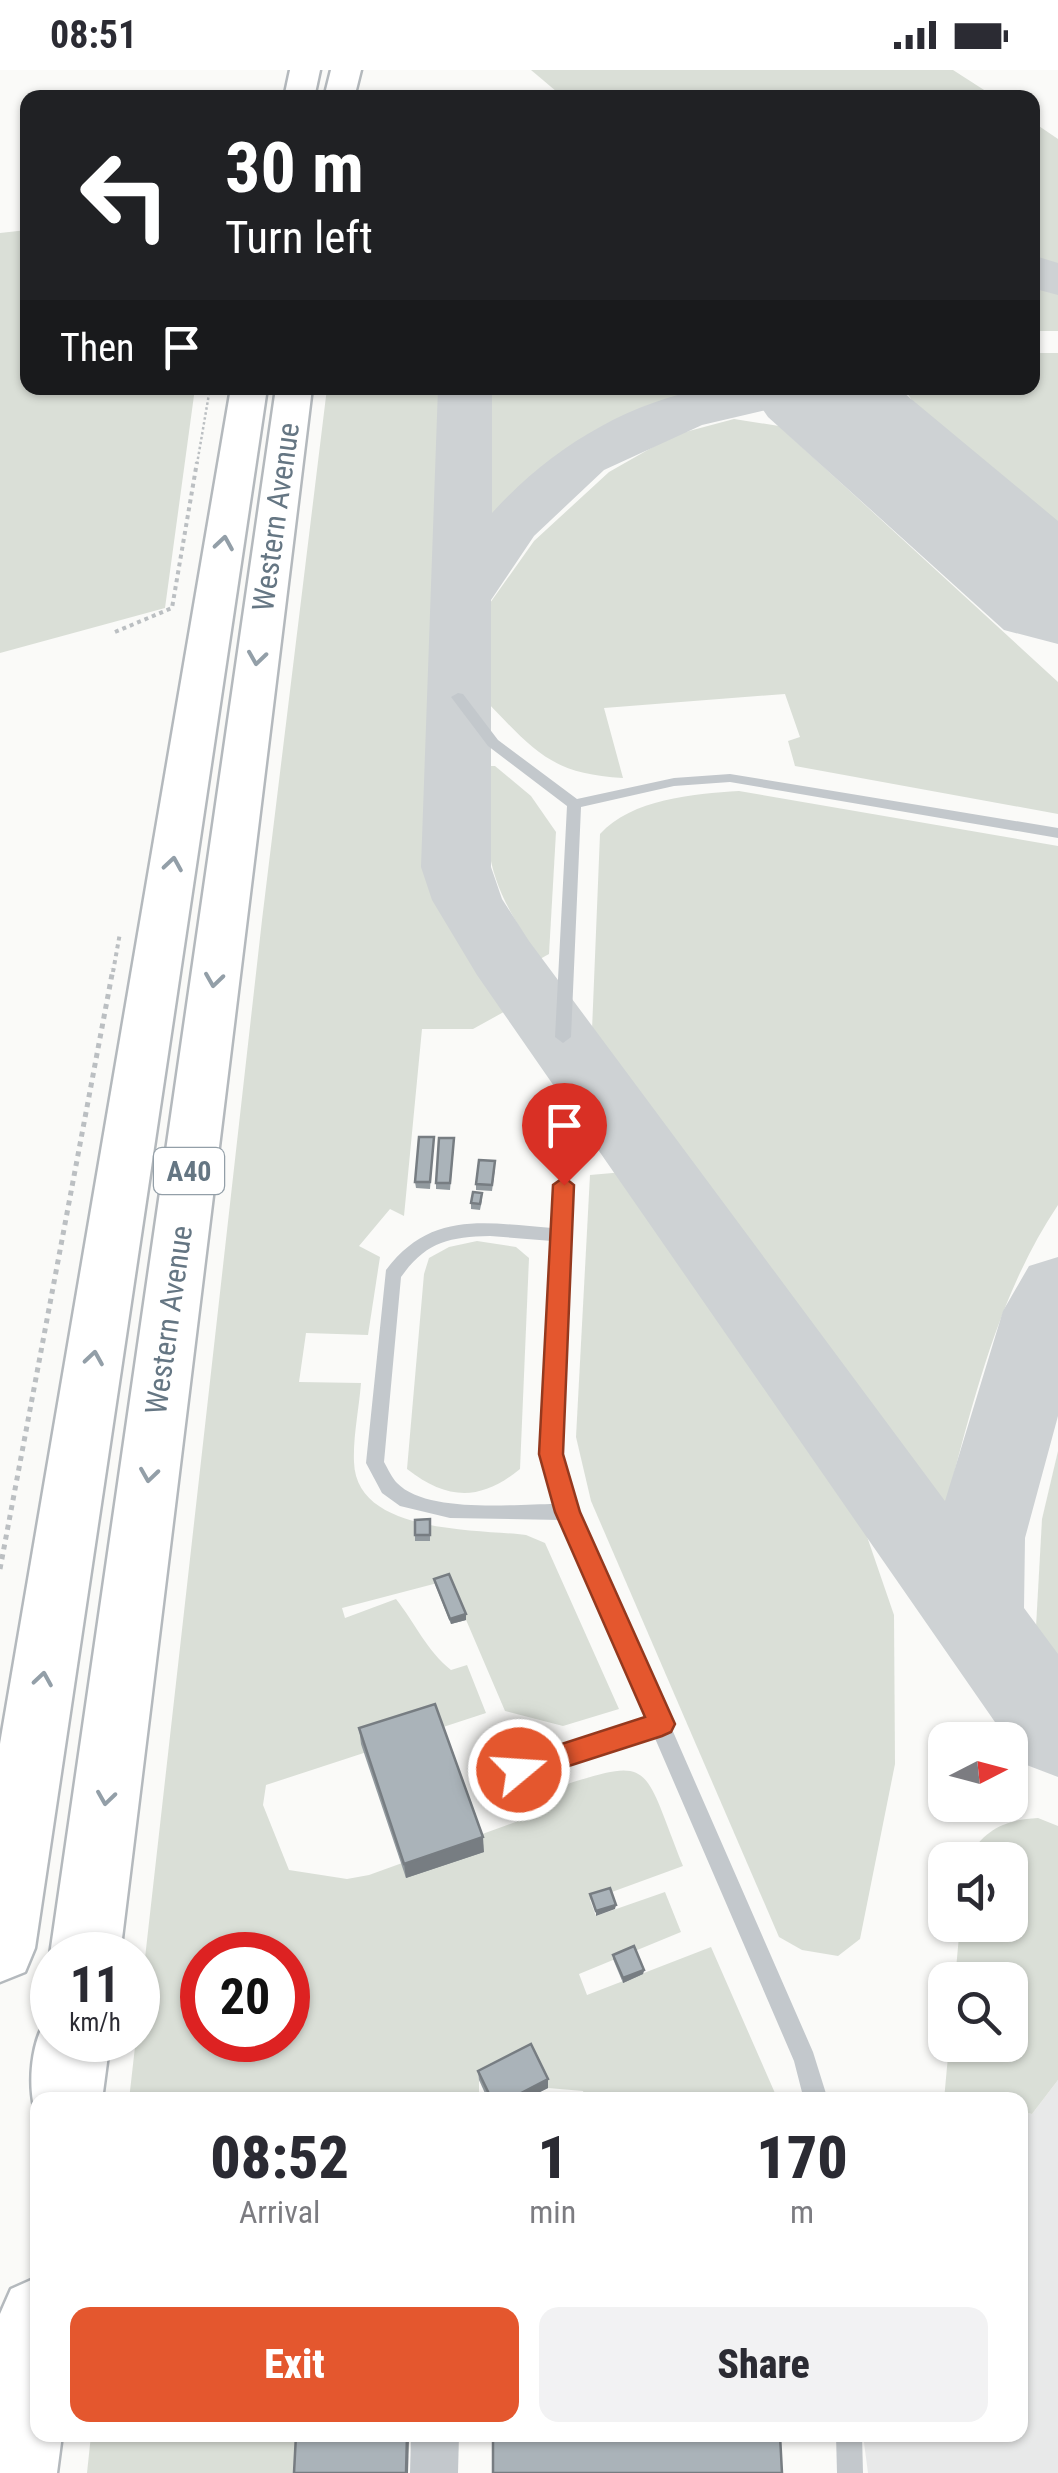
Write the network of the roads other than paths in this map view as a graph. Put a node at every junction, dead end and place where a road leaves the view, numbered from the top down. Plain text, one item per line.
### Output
1 (248, 395) edge
2 (293, 395) edge
3 (458, 697) dead end
4 (574, 804) junction
5 (1058, 833) edge
6 (563, 1037) dead end
7 (564, 1185) dead end
8 (560, 1235) junction
9 (567, 1512) junction
10 (662, 1724) junction
11 (484, 1781) dead end
12 (88, 1932) edge
13 (0, 1948) edge
14 (71, 2062) edge
15 (67, 2092) edge
16 (814, 2092) edge
17 (30, 2376) edge
18 (435, 2442) edge
19 (848, 2442) edge
20 (17, 2473) edge
21 (434, 2473) edge
22 (850, 2473) edge

13 -> 1 highway, Western Avenue / A40
2 -> 12 highway, Western Avenue / A40
3 - 4 lane
4 - 5 lane
4 - 6 lane
7 - 8 lane
8 - 9 lane
8 - 9 lane
9 - 10 lane
10 - 11 lane
10 - 16 lane
14 - 15 highway
17 - 20 highway
18 - 21 street
19 - 22 lane

